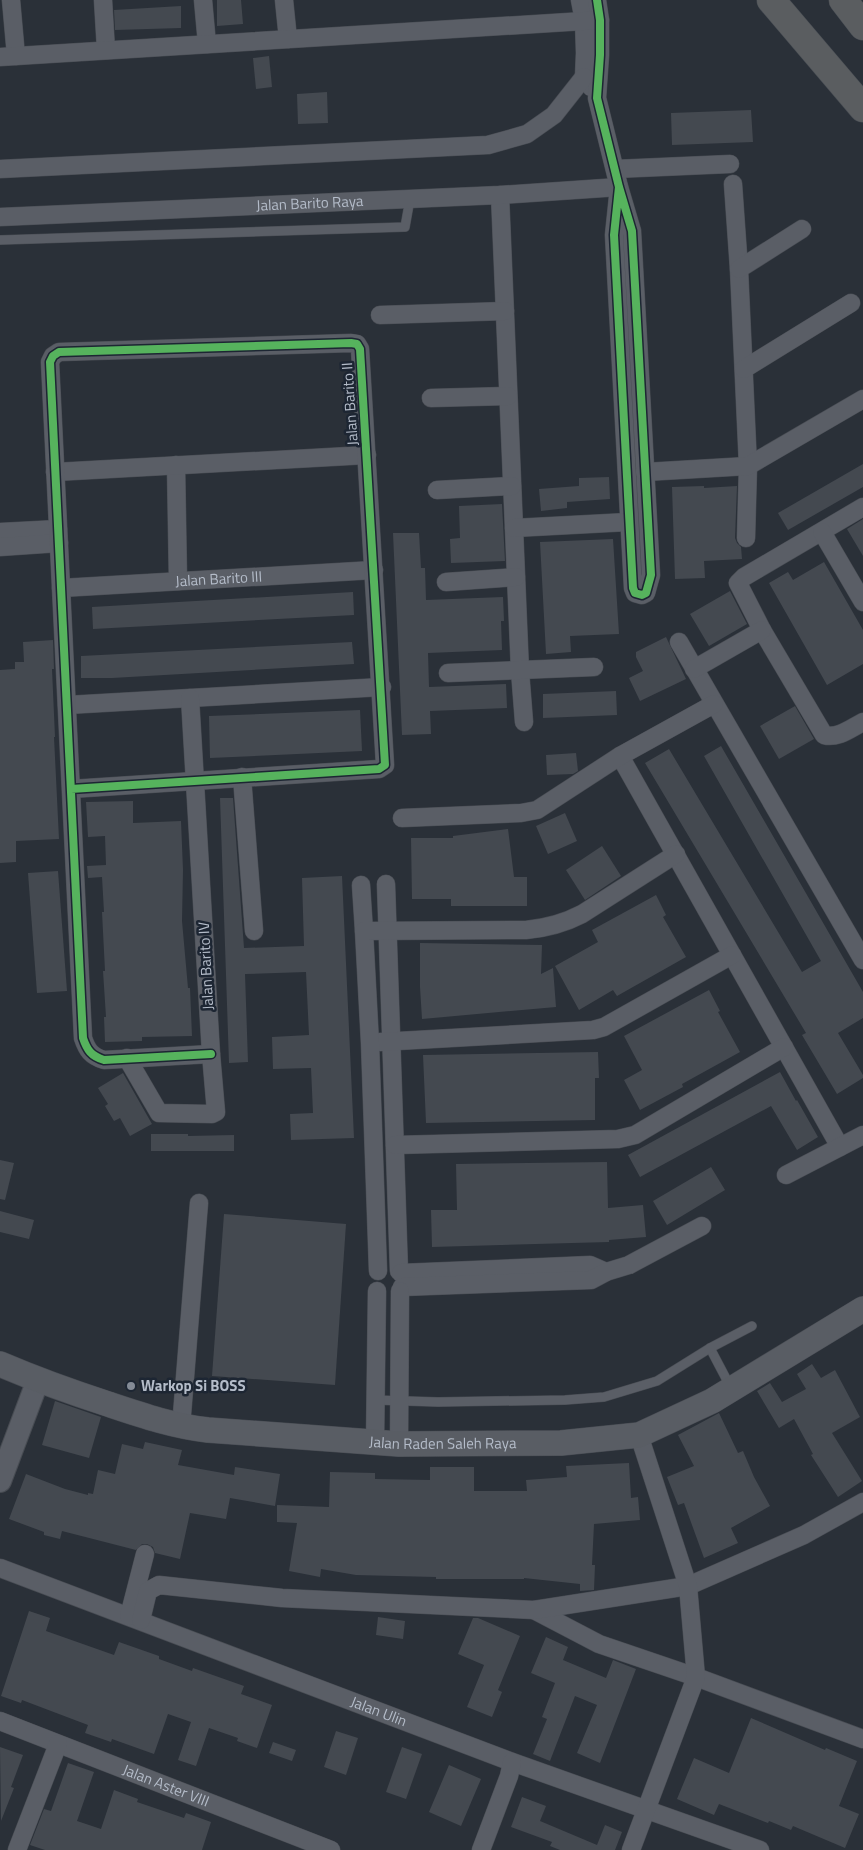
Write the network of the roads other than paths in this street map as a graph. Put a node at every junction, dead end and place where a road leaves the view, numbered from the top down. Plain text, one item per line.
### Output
1 (12, 0) edge
2 (103, 0) edge
3 (203, 0) edge
4 (284, 0) edge
5 (580, 0) edge
6 (596, 0) edge
7 (771, 0) edge
8 (843, 0) edge
9 (592, 20) junction
10 (863, 26) edge
11 (288, 39) junction
12 (207, 44) junction
13 (106, 50) junction
14 (8, 56) edge
15 (584, 77) junction
16 (598, 100) junction
17 (863, 108) edge
18 (730, 164) dead end
19 (0, 169) edge
20 (615, 169) junction
21 (733, 184) dead end
22 (619, 187) junction
23 (500, 195) junction
24 (410, 199) junction
25 (0, 217) edge
26 (802, 229) dead end
27 (0, 240) edge
28 (739, 269) junction
29 (851, 303) dead end
30 (505, 310) junction
31 (380, 315) dead end
32 (638, 334) junction
33 (619, 336) junction
34 (744, 369) junction
35 (508, 396) junction
36 (431, 398) dead end
37 (863, 399) edge
38 (367, 455) junction
39 (176, 465) junction
40 (748, 466) junction
41 (55, 472) junction
42 (645, 472) junction
43 (512, 486) junction
44 (437, 490) dead end
45 (863, 507) edge
46 (628, 522) junction
47 (514, 528) junction
48 (0, 532) edge
49 (822, 532) junction
50 (58, 536) junction
51 (746, 538) dead end
52 (0, 546) edge
53 (374, 570) junction
54 (516, 577) junction
55 (178, 581) junction
56 (446, 582) dead end
57 (61, 588) junction
58 (863, 602) edge
59 (762, 630) junction
60 (679, 642) dead end
61 (594, 668) dead end
62 (694, 669) junction
63 (520, 671) junction
64 (448, 673) dead end
65 (382, 687) junction
66 (190, 698) junction
67 (714, 704) junction
68 (67, 705) junction
69 (524, 722) dead end
70 (863, 722) edge
71 (620, 756) junction
72 (242, 778) junction
73 (196, 781) junction
74 (71, 788) junction
75 (402, 818) dead end
76 (676, 854) junction
77 (386, 884) dead end
78 (361, 886) dead end
79 (254, 931) dead end
80 (364, 931) junction
81 (388, 931) junction
82 (732, 954) junction
83 (863, 960) edge
84 (392, 1042) junction
85 (370, 1043) junction
86 (784, 1046) junction
87 (211, 1054) junction
88 (127, 1058) junction
89 (863, 1135) edge
90 (395, 1145) junction
91 (840, 1147) junction
92 (786, 1175) dead end
93 (198, 1203) dead end
94 (702, 1226) dead end
95 (378, 1271) junction
96 (401, 1281) junction
97 (377, 1291) junction
98 (863, 1309) edge
99 (752, 1326) dead end
100 (710, 1348) junction
101 (0, 1364) edge
102 (38, 1380) junction
103 (732, 1389) junction
104 (375, 1400) junction
105 (399, 1402) junction
106 (181, 1427) junction
107 (638, 1435) junction
108 (387, 1443) junction
109 (0, 1481) edge
110 (863, 1502) edge
111 (145, 1554) dead end
112 (0, 1568) edge
113 (688, 1586) junction
114 (534, 1610) junction
115 (135, 1618) junction
116 (696, 1677) junction
117 (0, 1721) edge
118 (863, 1739) edge
119 (58, 1744) junction
120 (512, 1762) junction
121 (646, 1810) junction
122 (17, 1850) edge
123 (331, 1850) edge
124 (481, 1850) edge
125 (632, 1850) edge
126 (760, 1850) edge

1 - 14 street
2 - 13 street
3 - 12 street
4 - 11 street
5 - 9 street
6 - 9 street
7 - 17 highway
8 - 10 highway
9 - 11 street
9 - 15 street
9 - 16 street
11 - 12 street
12 - 13 street
13 - 14 street
15 - 16 street
15 - 19 street
16 - 20 street
18 - 20 street
20 - 22 street
21 - 28 street
22 - 23 street, Jalan Barito Raya
22 - 32 street
22 - 33 street
23 - 24 street, Jalan Barito Raya
23 - 30 street
24 - 25 street, Jalan Barito Raya
24 - 27 lane
26 - 28 street
28 - 34 street
29 - 34 street
30 - 31 street
30 - 35 street
32 - 33 street
32 - 42 street
33 - 46 street
34 - 40 street
35 - 36 street
35 - 43 street
37 - 40 street
38 - 39 street
38 - 41 street, Jalan Barito II
38 - 53 street, Jalan Barito II
39 - 41 street
39 - 55 street
40 - 42 street
40 - 51 street
41 - 50 street
42 - 46 street
43 - 44 street
43 - 47 street
45 - 49 street
46 - 47 street
47 - 54 street
48 - 50 street
49 - 58 street
49 - 59 street
50 - 52 street
50 - 57 street
53 - 55 street, Jalan Barito III
53 - 65 street, Jalan Barito II
54 - 56 street
54 - 63 street
55 - 57 street, Jalan Barito III
57 - 68 street
59 - 62 street
59 - 70 street
60 - 62 street
61 - 63 street
62 - 67 street
63 - 64 street
63 - 69 street
65 - 66 street
65 - 72 street, Jalan Barito II
66 - 68 street
66 - 73 street, Jalan Barito IV
67 - 71 street
67 - 83 street
68 - 74 street
71 - 75 street
71 - 76 street
72 - 73 street
72 - 79 street
73 - 74 street
73 - 87 street, Jalan Barito IV
74 - 88 street
76 - 81 street
76 - 82 street
77 - 81 street
78 - 80 street
80 - 81 street
80 - 85 street
81 - 84 street
82 - 84 street
82 - 86 street
84 - 85 street
84 - 90 street
85 - 95 street
86 - 90 street
86 - 91 street
87 - 88 street
87 - 88 street, Jalan Barito IV
89 - 91 street
90 - 96 street
91 - 92 street
93 - 106 street
94 - 96 street
95 - 96 street
95 - 97 street
96 - 97 street
96 - 105 street
97 - 104 street
98 - 103 main road, Jalan Raden Saleh Raya
99 - 100 lane
100 - 103 lane
100 - 105 lane
101 - 102 main road, Jalan Raden Saleh Raya
102 - 106 main road, Jalan Raden Saleh Raya
102 - 109 street
103 - 107 main road, Jalan Raden Saleh Raya
104 - 105 lane
104 - 108 street
105 - 108 street
106 - 108 main road, Jalan Raden Saleh Raya
107 - 108 main road, Jalan Raden Saleh Raya
107 - 113 street
110 - 113 street
111 - 115 street
112 - 115 street, Jalan Ulin
113 - 114 street
113 - 116 street
114 - 115 street
114 - 116 street
115 - 120 street, Jalan Ulin
116 - 118 street
116 - 121 street
117 - 119 street, Jalan Aster VIII
119 - 122 street
119 - 123 street, Jalan Aster VIII
120 - 121 street, Jalan Ulin
120 - 124 street
121 - 125 street
121 - 126 street, Jalan Ulin

